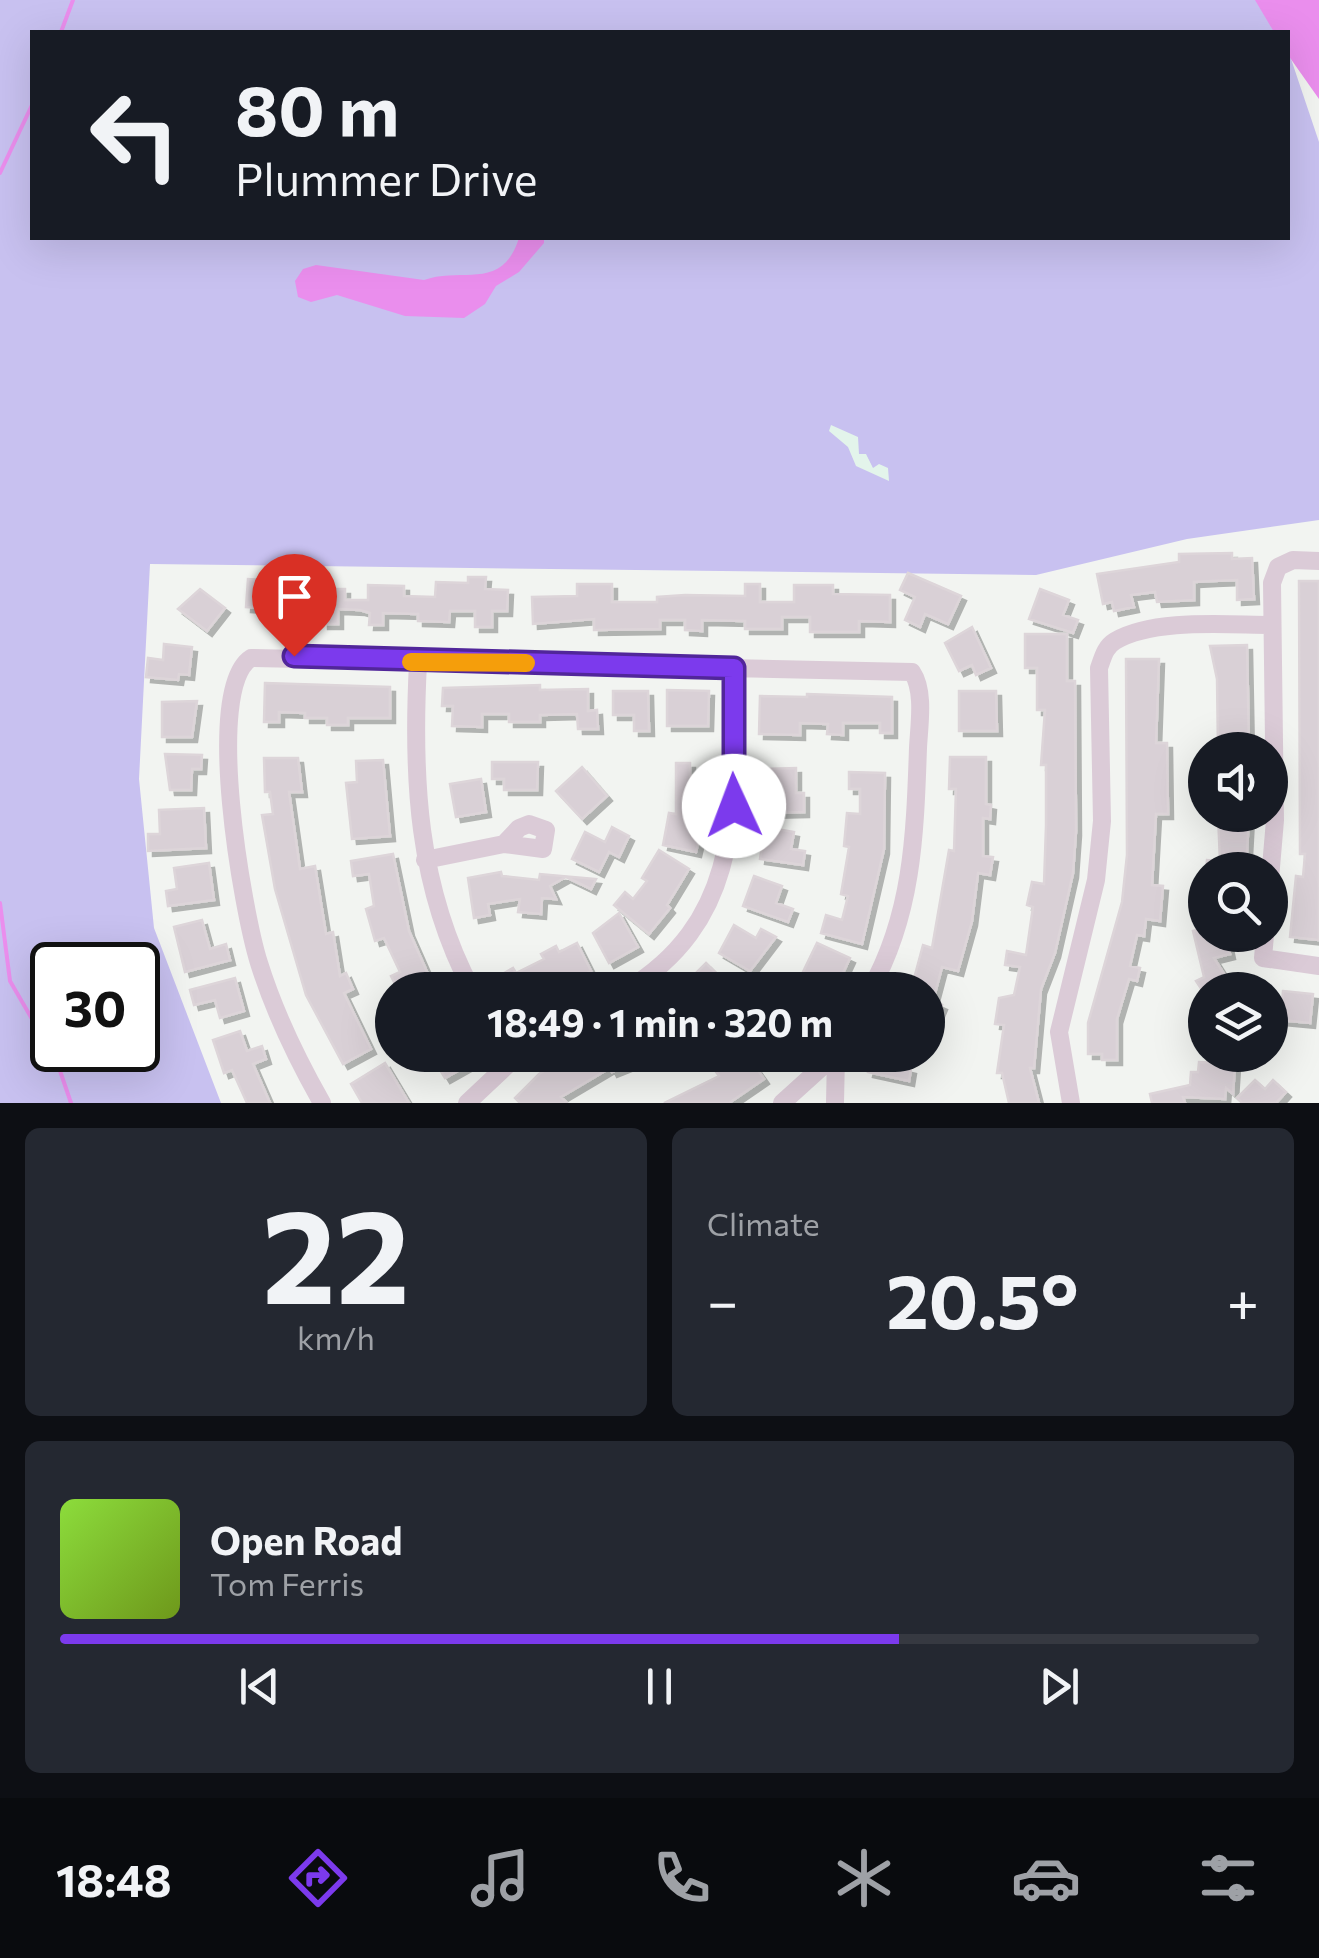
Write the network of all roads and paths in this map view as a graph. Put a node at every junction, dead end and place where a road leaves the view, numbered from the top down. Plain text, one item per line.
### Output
1 (1319, 561) edge
2 (1272, 625) junction
3 (418, 663) junction
4 (734, 668) junction
5 (504, 844) dead end
6 (1272, 852) edge
7 (425, 860) junction
8 (1264, 952) edge
9 (1319, 966) edge
10 (463, 972) edge
11 (651, 972) edge
12 (879, 972) edge
13 (498, 1072) edge
14 (817, 1072) edge
15 (836, 1072) edge
16 (322, 1103) edge
17 (467, 1103) edge
18 (782, 1103) edge
19 (836, 1103) edge
20 (1071, 1103) edge

1 - 2 street
2 - 6 street
2 - 20 street
3 - 4 street
3 - 7 street
3 - 16 street
4 - 11 street
4 - 12 street
5 - 7 street
7 - 10 street
8 - 9 street
13 - 17 street
14 - 18 street
15 - 19 street

